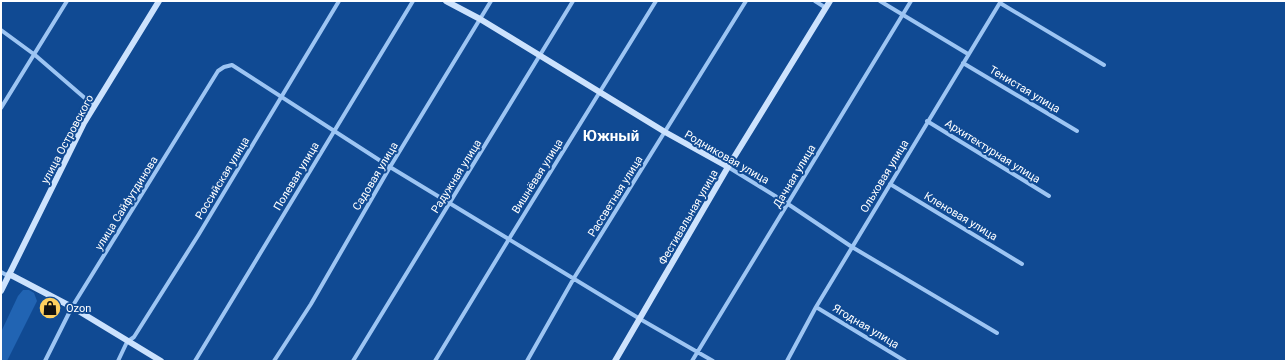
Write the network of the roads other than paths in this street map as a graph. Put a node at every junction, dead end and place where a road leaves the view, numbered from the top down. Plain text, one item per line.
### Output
1 (67, 1) edge
2 (159, 1) edge
3 (339, 1) edge
4 (413, 1) edge
5 (446, 1) edge
6 (491, 1) edge
7 (574, 1) edge
8 (656, 1) edge
9 (746, 1) edge
10 (815, 1) edge
11 (830, 1) edge
12 (880, 1) edge
13 (911, 1) edge
14 (1000, 2) edge
15 (826, 8) junction
16 (902, 14) junction
17 (480, 20) junction
18 (1, 30) edge
19 (968, 54) junction
20 (35, 55) junction
21 (540, 57) junction
22 (963, 62) junction
23 (1104, 65) dead end
24 (600, 92) junction
25 (280, 97) junction
26 (94, 106) junction
27 (1, 108) edge
28 (927, 121) junction
29 (333, 131) junction
30 (1077, 131) dead end
31 (665, 132) junction
32 (390, 167) junction
33 (728, 167) junction
34 (890, 184) junction
35 (1049, 196) dead end
36 (450, 203) junction
37 (788, 204) junction
38 (509, 239) junction
39 (852, 247) junction
40 (1022, 264) dead end
41 (1, 272) edge
42 (9, 275) junction
43 (574, 278) junction
44 (1, 291) edge
45 (72, 307) junction
46 (816, 307) junction
47 (640, 319) junction
48 (997, 333) dead end
49 (127, 342) junction
50 (697, 352) junction
51 (46, 361) edge
52 (118, 361) edge
53 (161, 361) edge
54 (195, 361) edge
55 (274, 361) edge
56 (353, 361) edge
57 (435, 361) edge
58 (527, 361) edge
59 (615, 361) edge
60 (692, 361) edge
61 (713, 361) edge
62 (786, 361) edge
63 (906, 361) edge

1 - 20 street
2 - 26 street, улица Островского
3 - 25 street, Российская улица
4 - 29 street, Полевая улица
5 - 17 street, Родниковая улица
6 - 17 street, Садовая улица
7 - 21 street, Радужная улица
8 - 24 street, Вишнёвая улица
9 - 31 street, Рассветная улица
10 - 15 street
11 - 15 street, Фестивальная улица
12 - 16 street
13 - 16 street, Дачная улица
14 - 19 street, Ольховая улица
14 - 23 street
15 - 33 street, Фестивальная улица
16 - 19 street
16 - 37 street, Дачная улица
17 - 21 street, Родниковая улица
17 - 32 street, Садовая улица
18 - 20 street
19 - 22 street, Ольховая улица
20 - 26 street
20 - 27 street
21 - 24 street, Родниковая улица
21 - 36 street, Радужная улица
22 - 28 street, Ольховая улица
22 - 30 street, Тенистая улица
24 - 31 street, Родниковая улица
24 - 38 street, Вишнёвая улица
25 - 29 street
25 - 45 street, улица Сайфутдинова
25 - 49 street, Российская улица
26 - 42 street, улица Островского
28 - 34 street, Ольховая улица
28 - 35 street, Архитектурная улица
29 - 32 street
29 - 54 street, Полевая улица
31 - 33 street, Родниковая улица
31 - 43 street, Рассветная улица
32 - 36 street
32 - 55 street, Садовая улица
33 - 37 street, Родниковая улица
33 - 47 street, Фестивальная улица
34 - 39 street, Ольховая улица
34 - 40 street, Кленовая улица
36 - 38 street
36 - 56 street, Радужная улица
37 - 39 street, Родниковая улица
37 - 50 street, Дачная улица
38 - 43 street
38 - 57 street, Вишнёвая улица
39 - 46 street, Ольховая улица
39 - 48 street, Родниковая улица
41 - 42 street
42 - 44 street, улица Островского
42 - 45 street
43 - 47 street
43 - 58 street, Рассветная улица
45 - 49 street
45 - 51 street, улица Сайфутдинова
46 - 62 street, Ольховая улица
46 - 63 street, Ягодная улица
47 - 50 street
47 - 59 street, Фестивальная улица
49 - 52 street, Российская улица
49 - 53 street
50 - 60 street, Дачная улица
50 - 61 street

